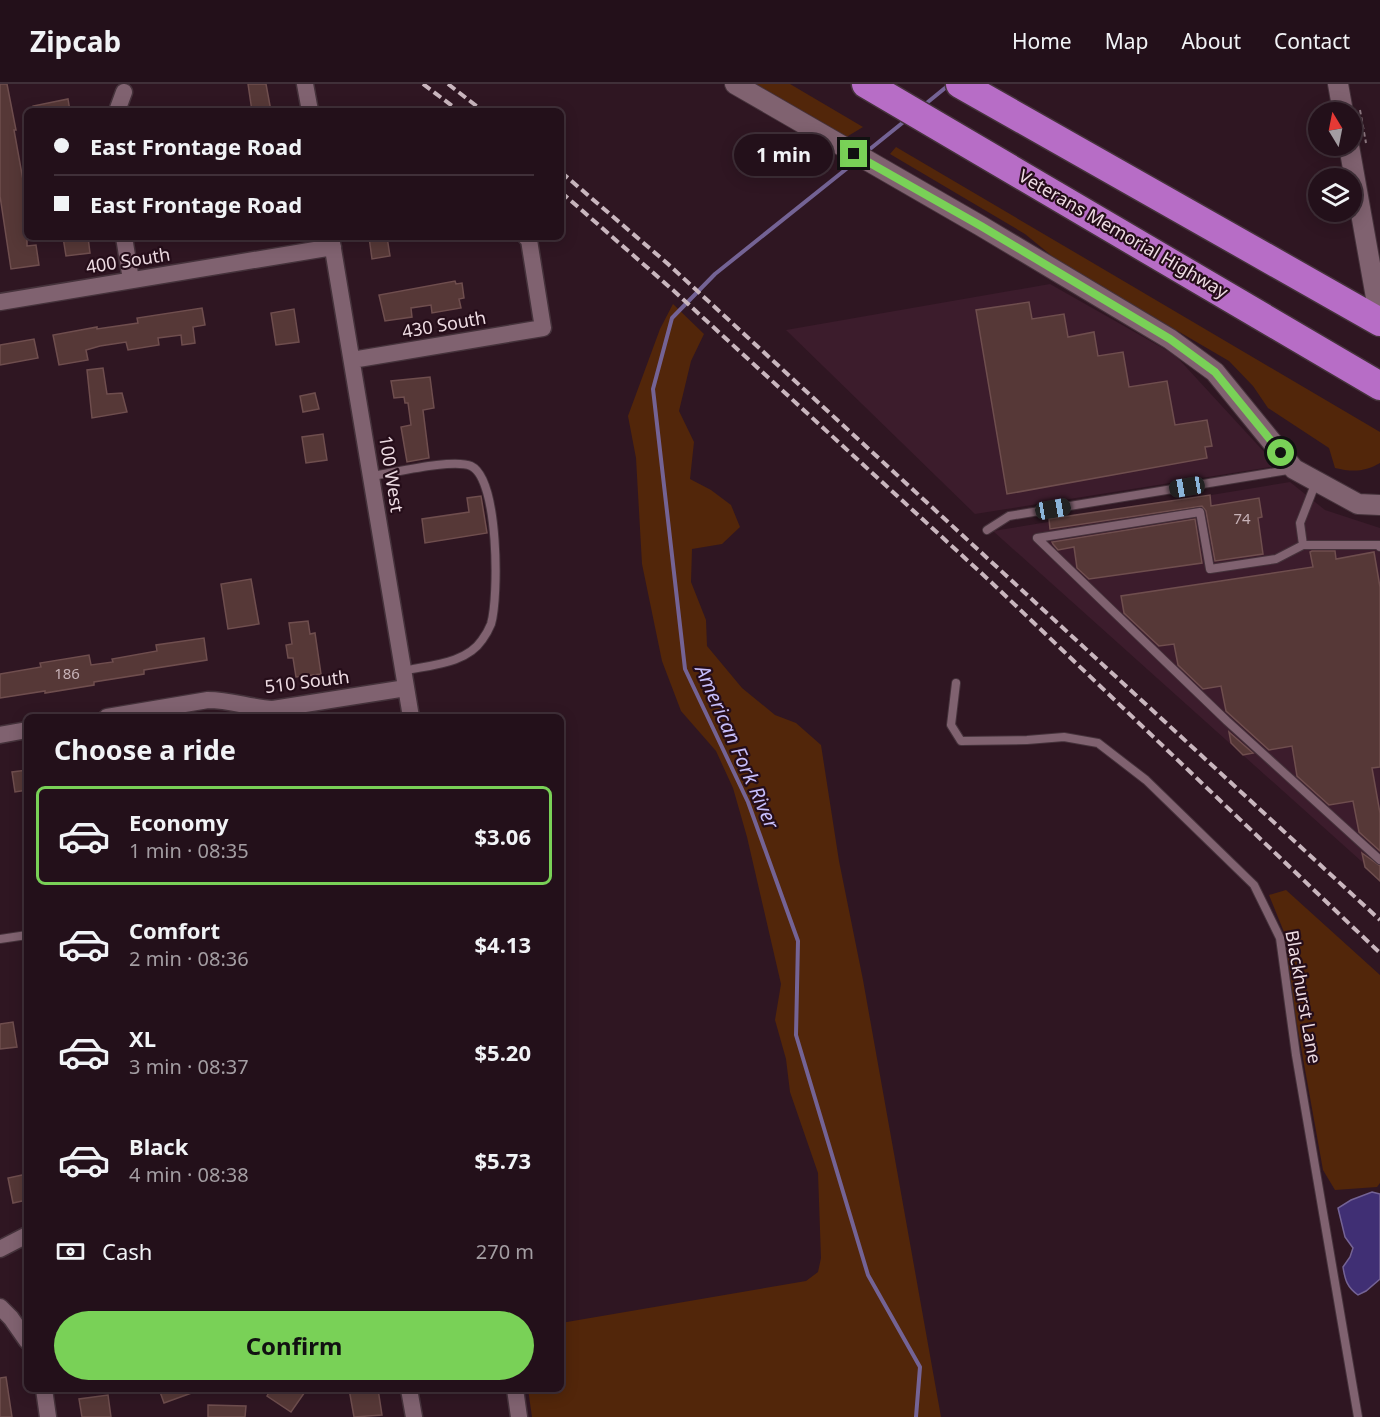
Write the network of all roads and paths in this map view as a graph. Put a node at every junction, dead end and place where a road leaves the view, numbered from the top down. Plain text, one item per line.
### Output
1 (305, 84) edge
2 (735, 84) edge
3 (960, 84) edge
4 (1338, 84) edge
5 (876, 89) edge
6 (124, 92) dead end
7 (1341, 102) edge
8 (118, 108) edge
9 (309, 108) edge
10 (1351, 156) edge
11 (124, 240) edge
12 (527, 240) edge
13 (332, 242) edge
14 (131, 280) junction
15 (0, 302) edge
16 (1380, 321) edge
17 (352, 360) junction
18 (1380, 386) edge
19 (1294, 469) junction
20 (372, 476) junction
21 (1317, 481) junction
22 (1380, 505) edge
23 (987, 530) dead end
24 (1303, 545) junction
25 (1380, 547) edge
26 (403, 670) junction
27 (956, 682) dead end
28 (406, 688) junction
29 (125, 714) edge
30 (410, 714) edge
31 (24, 731) edge
32 (0, 735) edge
33 (1380, 860) edge
34 (24, 935) edge
35 (0, 939) edge
36 (24, 1237) edge
37 (0, 1249) edge
38 (0, 1307) edge
39 (24, 1337) edge
40 (44, 1392) edge
41 (410, 1392) edge
42 (515, 1392) edge
43 (48, 1417) edge
44 (414, 1417) edge
45 (519, 1417) edge
46 (1358, 1417) edge

1 - 9 street
2 - 19 street
3 - 16 highway
4 - 7 street
5 - 18 highway, Veterans Memorial Highway
6 - 8 street
10 - 16 street
11 - 14 street
12 - 17 street, 430 South
13 - 14 street, 400 South
13 - 17 street, 100 West
14 - 15 street, 400 South
17 - 20 street, 100 West
19 - 21 street
19 - 23 lane
20 - 26 street, 100 West
20 - 26 lane
21 - 22 street
21 - 24 lane
24 - 25 lane
24 - 33 lane
26 - 28 street, 100 West
27 - 46 lane, Blackhurst Lane
28 - 29 street, 510 South
28 - 30 street, 100 West
31 - 32 street
34 - 35 lane
36 - 37 street
38 - 39 street
40 - 43 street
41 - 44 street
42 - 45 street

